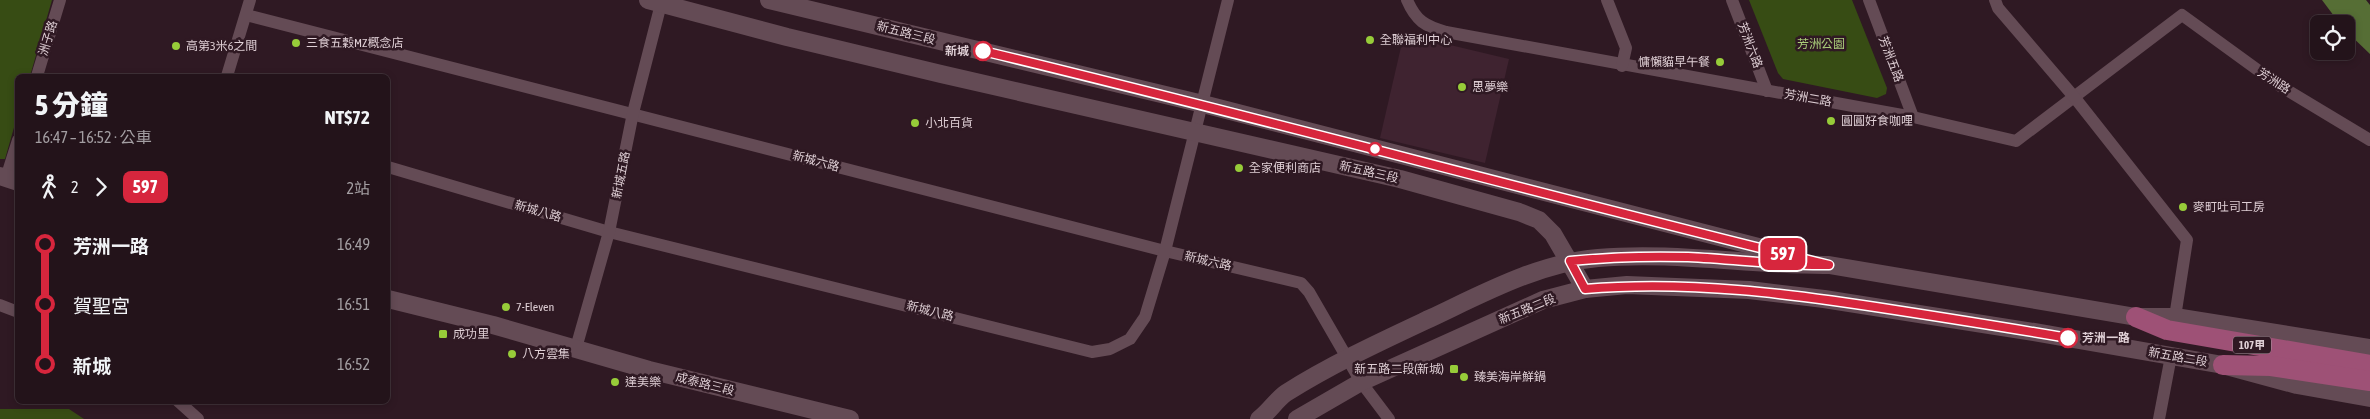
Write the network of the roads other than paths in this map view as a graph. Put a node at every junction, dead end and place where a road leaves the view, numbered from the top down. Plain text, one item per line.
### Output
1 (60, 0) edge
2 (250, 0) edge
3 (769, 0) edge
4 (1228, 0) edge
5 (1408, 0) edge
6 (1607, 0) edge
7 (1732, 0) edge
8 (1869, 0) edge
9 (1995, 0) edge
10 (657, 1) edge
11 (246, 14) junction
12 (2182, 15) joint
13 (1622, 66) junction
14 (38, 74) edge
15 (228, 74) edge
16 (1767, 91) junction
17 (2075, 98) junction
18 (1203, 104) junction
19 (633, 113) junction
20 (1913, 117) junction
21 (1194, 132) junction
22 (2370, 140) edge
23 (15, 152) edge
24 (390, 167) edge
25 (8, 179) edge
26 (609, 232) junction
27 (1165, 251) junction
28 (1570, 261) junction
29 (1829, 265) junction
30 (1585, 289) junction
31 (390, 300) edge
32 (0, 305) edge
33 (15, 311) edge
34 (2136, 317) junction
35 (2174, 317) junction
36 (576, 348) junction
37 (2370, 348) edge
38 (2171, 356) junction
39 (1347, 358) junction
40 (2223, 365) junction
41 (2370, 365) edge
42 (2370, 381) edge
43 (1360, 382) junction
44 (1284, 394) junction
45 (2370, 398) edge
46 (181, 404) edge
47 (198, 419) edge
48 (850, 419) edge
49 (1244, 419) edge
50 (1259, 419) edge
51 (1297, 419) edge
52 (1314, 419) edge
53 (1389, 419) edge
54 (2159, 419) edge

1 - 14 street, 洲子路
2 - 11 street
3 - 18 main road, 新五路三段
4 - 18 street, 新城八路
5 - 13 street, 芳洲二路
6 - 13 street
7 - 16 street, 芳洲六路
8 - 20 street, 芳洲五路
9 - 17 street
10 - 19 street, 新城五路
10 - 21 main road, 新五路三段
11 - 15 street
11 - 19 street, 新城六路
12 - 17 street, 芳洲二路
12 - 22 street, 芳洲路
13 - 16 street, 芳洲二路
16 - 20 street, 芳洲二路
17 - 20 street, 芳洲二路
17 - 35 street
18 - 21 street, 新城八路
18 - 29 main road, 新五路三段
19 - 26 street, 新城五路
19 - 27 street, 新城六路
21 - 27 street, 新城八路
21 - 28 main road, 新五路三段
23 - 25 street
24 - 26 street, 新城八路
26 - 27 street, 新城八路
26 - 36 street, 新城五路
27 - 39 street, 新城六路
28 - 29 main road, 新五路二段 / 107甲
28 - 30 main road, 新五路三段
28 - 39 main road, 新五路二段 / 107甲
29 - 34 main road, 新五路二段 / 107甲
30 - 38 main road, 新五路二段 / 107甲
30 - 43 main road, 新五路二段 / 107甲
31 - 36 main road, 成泰路三段
32 - 33 street
34 - 35 main road, 新五路二段 / 107甲
34 - 41 main road, 新五路二段 / 107甲
35 - 37 main road, 新五路二段 / 107甲
36 - 48 main road, 成泰路三段
38 - 40 main road, 新五路二段 / 107甲
38 - 54 street
39 - 43 street, 新城六路
39 - 44 main road, 新五路二段 / 107甲
40 - 42 main road, 新五路二段 / 107甲
40 - 45 main road, 新五路二段 / 107甲
43 - 51 main road, 新五路二段 / 107甲
43 - 52 main road
43 - 53 street, 新城六路
44 - 49 main road
44 - 50 main road, 新五路二段 / 107甲
46 - 47 street

